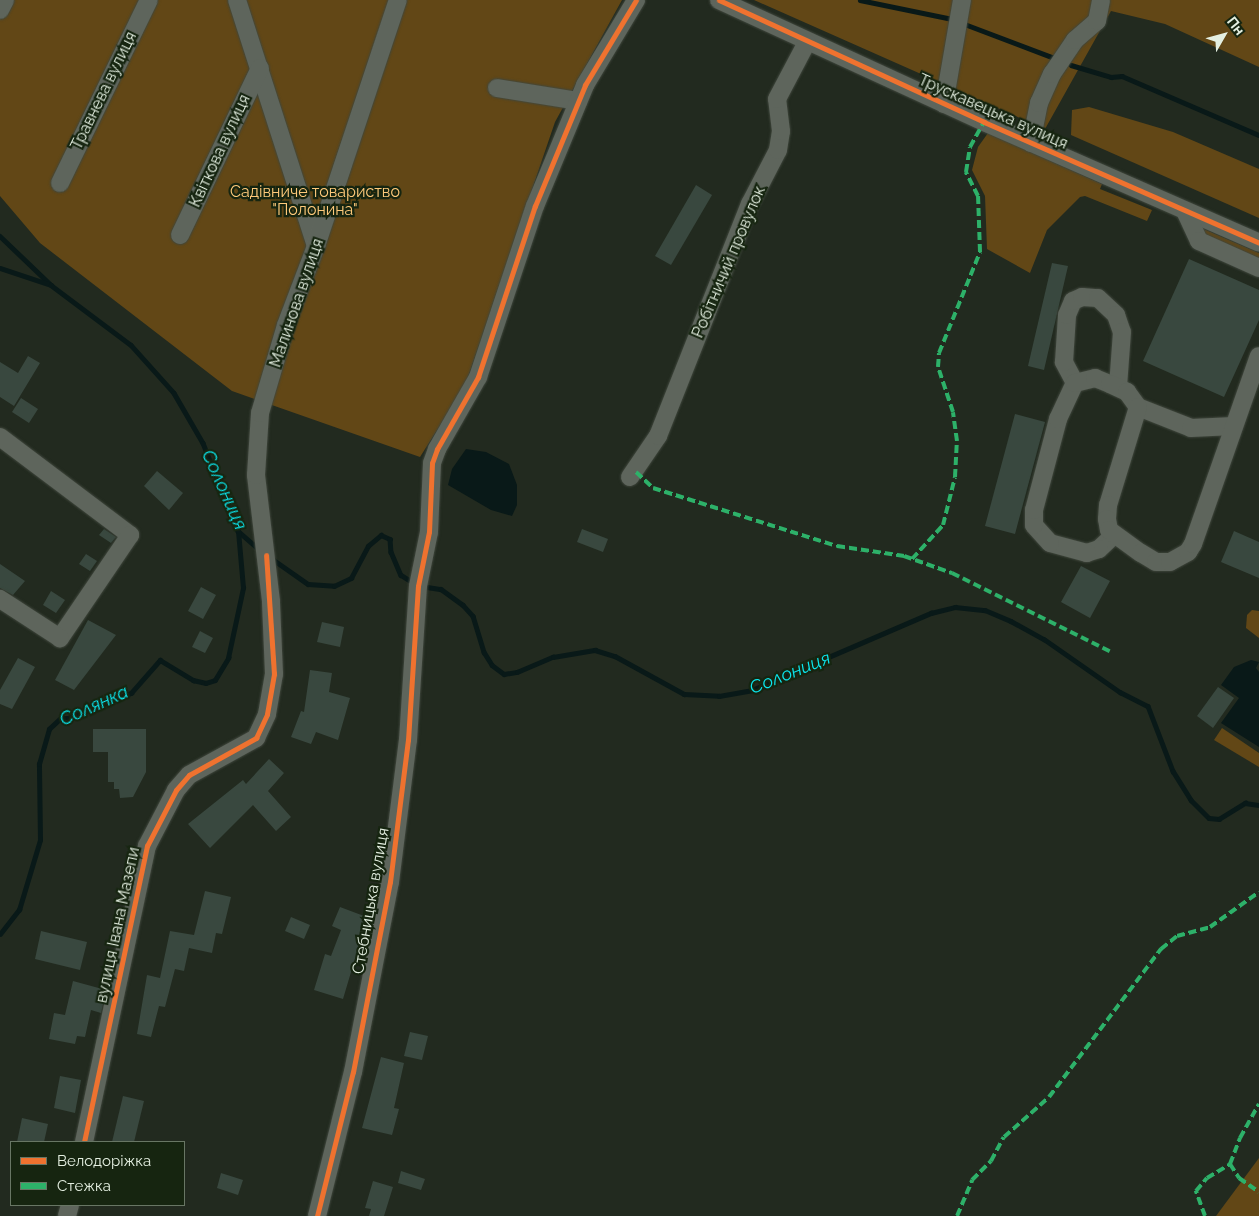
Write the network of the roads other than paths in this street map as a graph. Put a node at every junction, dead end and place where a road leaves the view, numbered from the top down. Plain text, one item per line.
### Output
1 (5, 0) edge
2 (149, 0) edge
3 (237, 0) edge
4 (398, 0) edge
5 (636, 0) edge
6 (719, 0) edge
7 (962, 0) edge
8 (1101, 0) edge
9 (0, 10) edge
10 (807, 42) junction
11 (260, 68) junction
12 (497, 88) dead end
13 (578, 101) junction
14 (944, 104) junction
15 (1031, 143) junction
16 (60, 183) dead end
17 (1185, 211) junction
18 (180, 235) dead end
19 (1259, 243) edge
20 (316, 246) junction
21 (1259, 268) edge
22 (1259, 356) edge
23 (1075, 382) junction
24 (1118, 387) junction
25 (1138, 407) junction
26 (1234, 426) junction
27 (0, 437) edge
28 (630, 478) dead end
29 (1114, 534) junction
30 (266, 555) joint
31 (0, 599) edge
32 (84, 1141) edge
33 (317, 1216) edge

1 - 9 street
2 - 16 street, Травнева вулиця
3 - 11 street
4 - 20 street, Малинова вулиця
5 - 13 street, Стебницька вулиця
6 - 10 street, Трускавецька вулиця
7 - 14 street
8 - 15 street
10 - 14 street, Трускавецька вулиця
10 - 28 street, Робітничий провулок
11 - 18 street, Квіткова вулиця
11 - 20 street
12 - 13 street
13 - 33 street, Стебницька вулиця
14 - 15 street, Трускавецька вулиця
15 - 17 street, Трускавецька вулиця
17 - 19 street, Трускавецька вулиця
17 - 21 street
20 - 30 street, Малинова вулиця
22 - 26 street
23 - 24 street
23 - 24 street
23 - 29 street
24 - 25 street
25 - 26 street
25 - 29 street
26 - 29 street
27 - 31 street
30 - 32 street, вулиця Івана Мазепи

